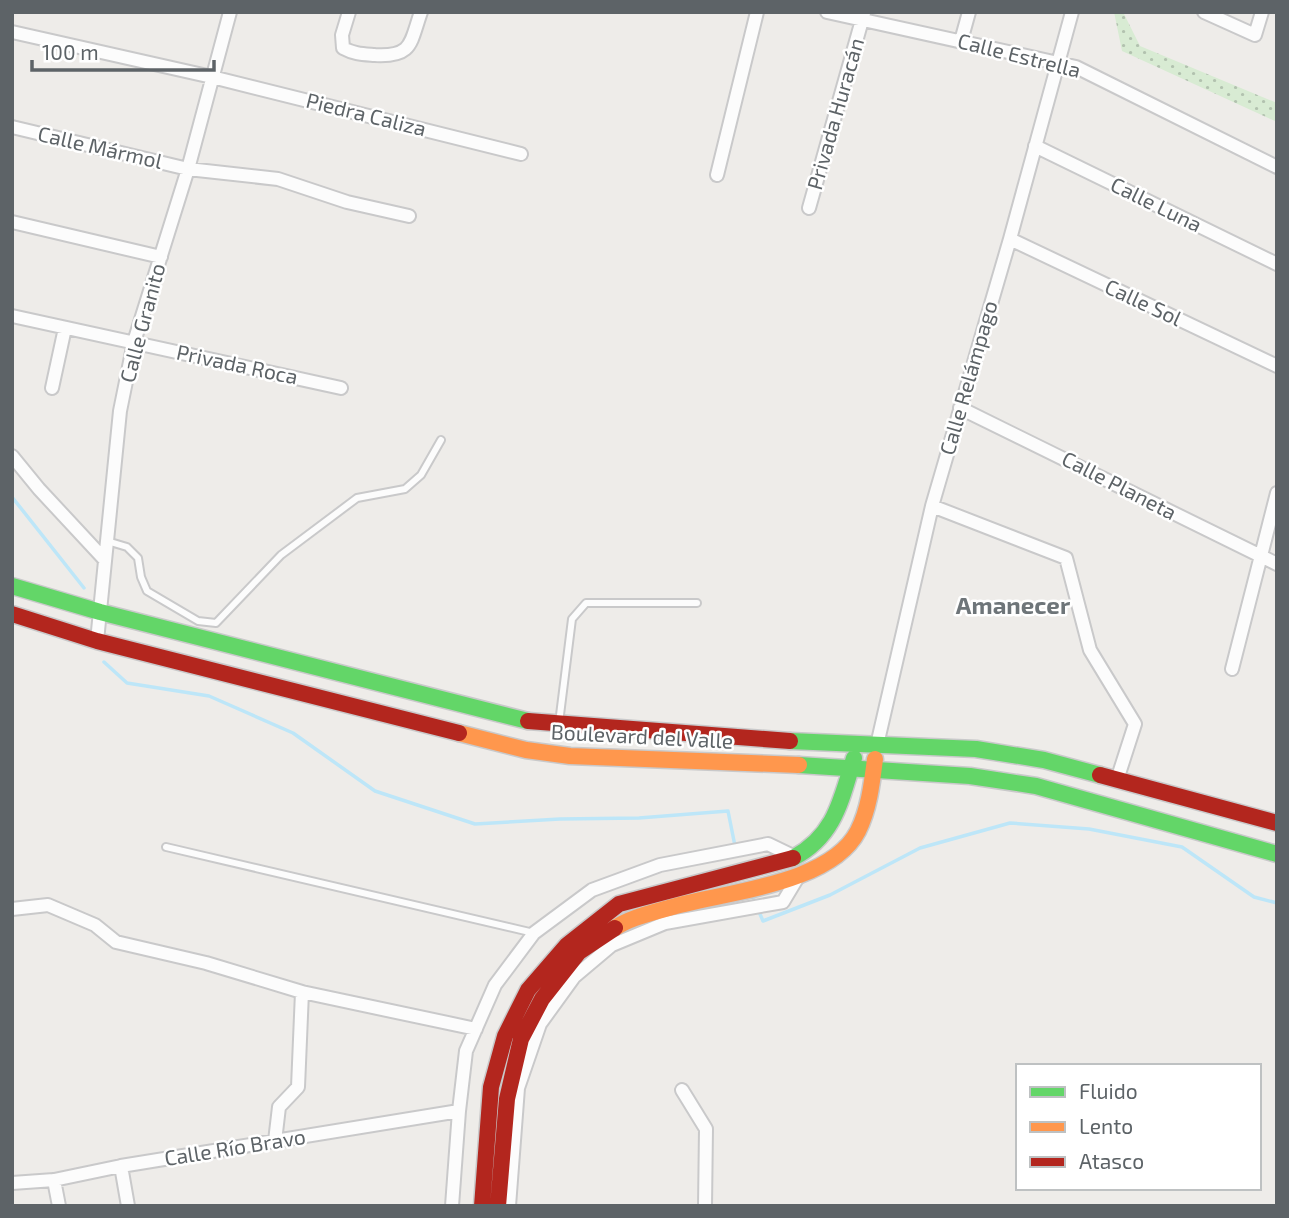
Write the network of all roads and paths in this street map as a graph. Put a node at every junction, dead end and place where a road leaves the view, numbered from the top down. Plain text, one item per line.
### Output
1 (230, 12) edge
2 (349, 12) edge
3 (421, 12) edge
4 (757, 12) edge
5 (827, 12) edge
6 (968, 12) edge
7 (1072, 12) edge
8 (1204, 12) edge
9 (1262, 12) edge
10 (863, 16) edge
11 (12, 32) edge
12 (961, 41) junction
13 (1057, 62) junction
14 (212, 77) junction
15 (12, 127) edge
16 (1035, 146) junction
17 (521, 154) dead end
18 (1277, 167) edge
19 (188, 169) junction
20 (717, 175) dead end
21 (809, 208) dead end
22 (409, 216) dead end
23 (12, 222) edge
24 (1010, 239) junction
25 (160, 257) junction
26 (1277, 264) edge
27 (12, 316) edge
28 (65, 328) junction
29 (134, 342) junction
30 (1277, 366) edge
31 (52, 388) dead end
32 (341, 388) dead end
33 (960, 408) junction
34 (441, 440) dead end
35 (12, 456) edge
36 (1277, 493) edge
37 (932, 506) junction
38 (107, 541) junction
39 (1259, 556) junction
40 (105, 560) junction
41 (1277, 564) edge
42 (12, 586) edge
43 (697, 603) dead end
44 (100, 612) junction
45 (12, 614) edge
46 (97, 641) junction
47 (1232, 669) dead end
48 (559, 726) junction
49 (856, 744) junction
50 (877, 746) junction
51 (853, 768) junction
52 (874, 769) junction
53 (1117, 780) junction
54 (1277, 823) edge
55 (166, 847) dead end
56 (1275, 849) edge
57 (795, 857) junction
58 (798, 877) junction
59 (12, 909) edge
60 (534, 933) junction
61 (302, 992) junction
62 (476, 1029) junction
63 (682, 1090) dead end
64 (458, 1111) junction
65 (275, 1141) junction
66 (121, 1166) junction
67 (54, 1180) junction
68 (12, 1184) edge
69 (59, 1206) edge
70 (128, 1206) edge
71 (452, 1206) edge
72 (482, 1206) edge
73 (498, 1206) edge
74 (509, 1206) edge
75 (705, 1206) edge

1 - 14 street, Calle Granito
2 - 3 street
4 - 20 street
5 - 10 street, Calle Estrella
6 - 12 street
7 - 13 street, Calle Relámpago
8 - 9 street
10 - 12 street, Calle Estrella
10 - 21 street, Privada Huracán
11 - 14 street, Piedra Caliza
12 - 13 street, Calle Estrella
13 - 16 street, Calle Relámpago
13 - 18 street, Calle Estrella
14 - 17 street, Piedra Caliza
14 - 19 street, Calle Granito
15 - 19 street, Calle Mármol
16 - 24 street, Calle Relámpago
16 - 26 street, Calle Luna
19 - 22 street, Calle Mármol
19 - 25 street, Calle Granito
23 - 25 street
24 - 30 street, Calle Sol
24 - 33 street, Calle Relámpago
25 - 29 street, Calle Granito
27 - 28 street, Privada Roca
28 - 29 street, Privada Roca
28 - 31 street
29 - 32 street, Privada Roca
29 - 38 street, Calle Granito
33 - 37 street, Calle Relámpago
33 - 39 street, Calle Planeta
34 - 38 lane
35 - 40 street
36 - 39 street
37 - 50 street, Calle Relámpago
37 - 53 street
38 - 40 street, Calle Granito
39 - 41 street, Calle Planeta
39 - 47 street
40 - 44 street, Calle Granito
42 - 44 street, Boulevard del Valle
43 - 48 lane
44 - 46 street, Calle Granito
44 - 48 street, Boulevard del Valle
45 - 46 street, Boulevard del Valle
46 - 51 street, Boulevard del Valle
48 - 49 street, Boulevard del Valle
49 - 50 street, Boulevard del Valle
49 - 51 street
50 - 52 street
50 - 53 street, Boulevard del Valle
51 - 52 street, Boulevard del Valle
51 - 57 street
52 - 56 street, Boulevard del Valle
52 - 58 street
53 - 54 street, Boulevard del Valle
55 - 60 lane
57 - 60 street
57 - 72 street
58 - 73 street
58 - 74 street
59 - 61 street
60 - 62 street
61 - 62 street
61 - 65 street
62 - 64 street
63 - 75 street
64 - 65 street, Calle Río Bravo
64 - 71 street
65 - 66 street, Calle Río Bravo
66 - 67 street, Calle Río Bravo
66 - 70 street
67 - 68 street, Calle Río Bravo
67 - 69 street

